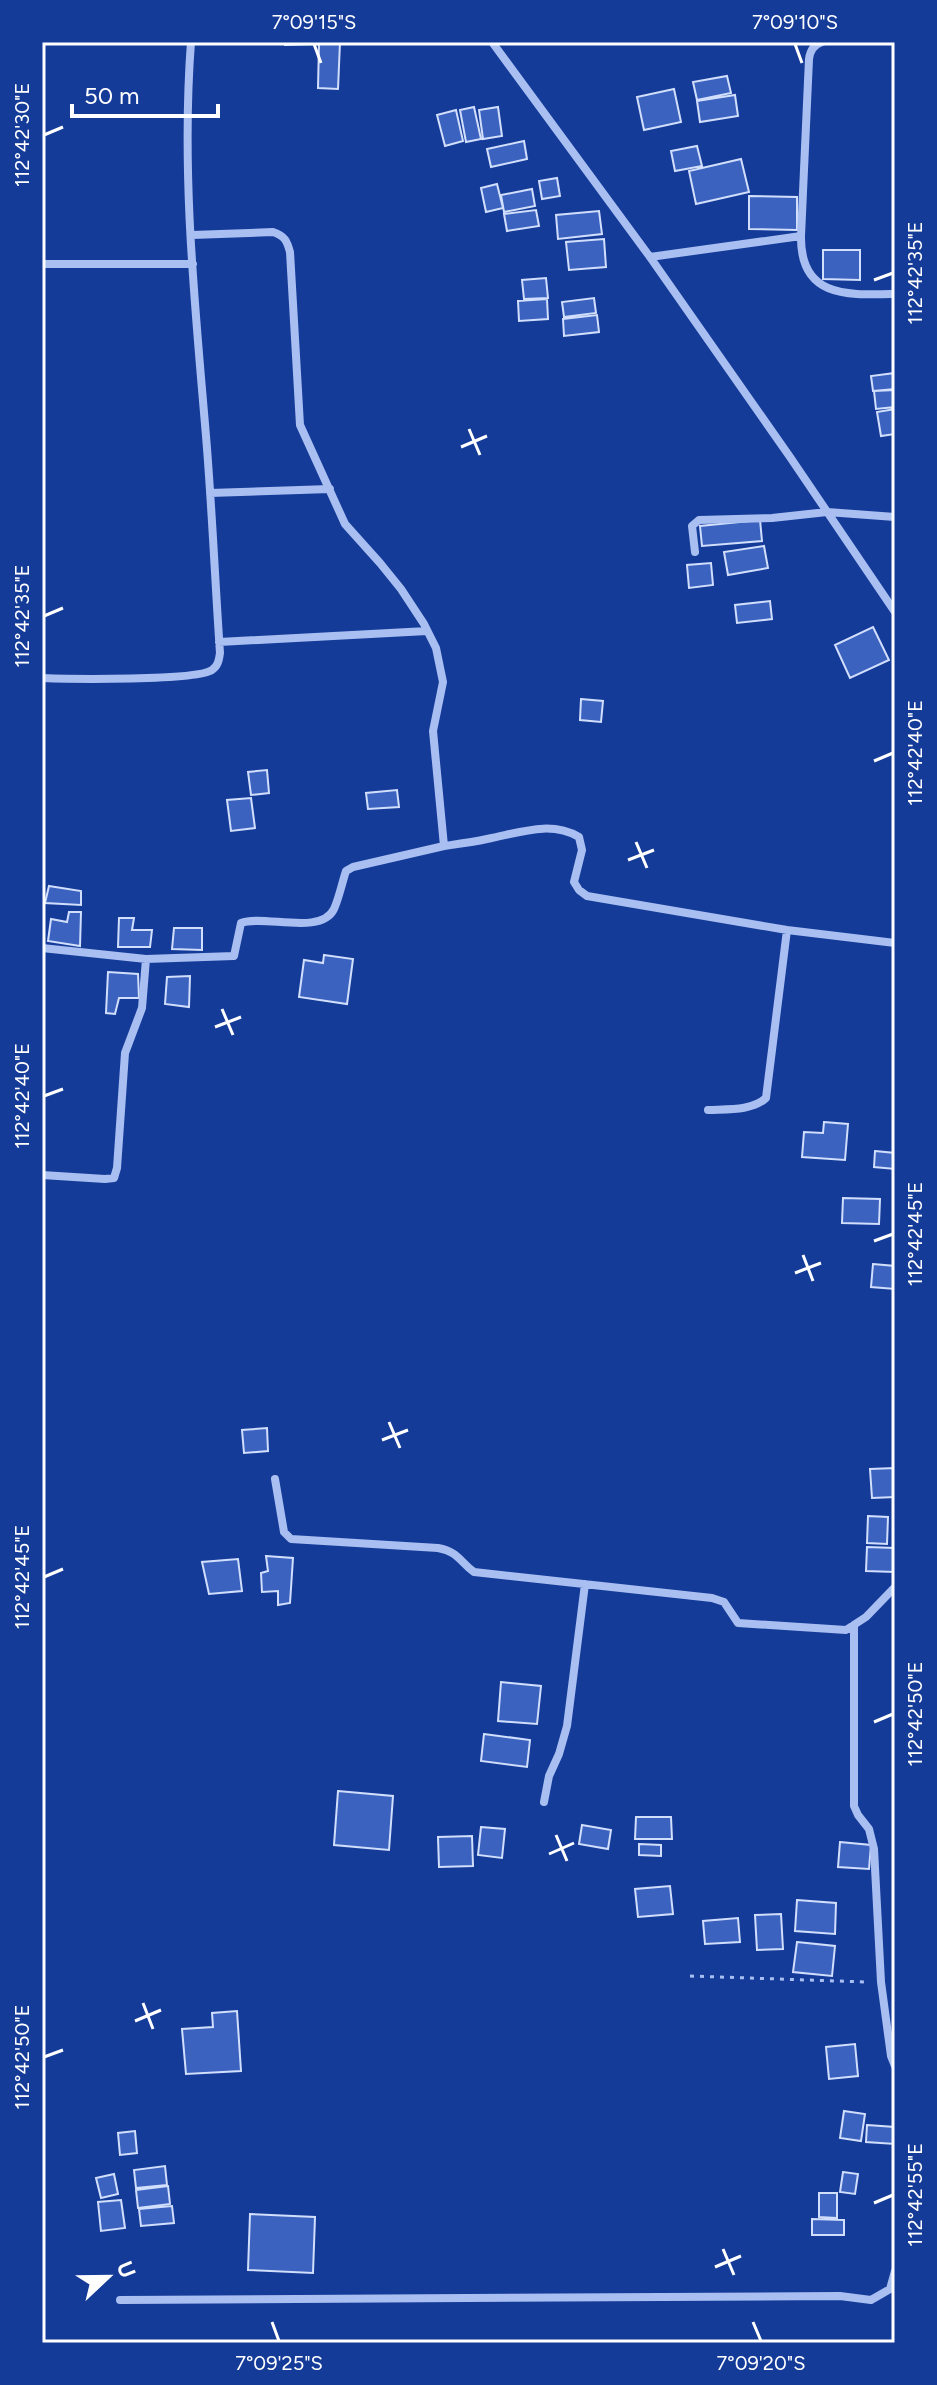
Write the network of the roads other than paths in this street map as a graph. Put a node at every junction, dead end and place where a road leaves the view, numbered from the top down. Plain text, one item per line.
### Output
1 (191, 42) edge
2 (492, 42) edge
3 (822, 42) edge
4 (192, 235) junction
5 (801, 236) junction
6 (650, 257) junction
7 (42, 264) edge
8 (193, 264) junction
9 (895, 294) edge
10 (330, 489) junction
11 (210, 493) junction
12 (827, 512) junction
13 (895, 517) edge
14 (695, 552) dead end
15 (895, 612) edge
16 (427, 631) junction
17 (219, 642) junction
18 (42, 678) edge
19 (444, 846) junction
20 (787, 930) junction
21 (895, 943) edge
22 (42, 948) edge
23 (146, 959) junction
24 (708, 1110) dead end
25 (42, 1175) edge
26 (275, 1479) dead end
27 (585, 1584) junction
28 (895, 1587) edge
29 (854, 1625) junction
30 (544, 1802) dead end
31 (895, 2066) edge
32 (895, 2271) edge
33 (892, 2292) edge
34 (120, 2300) dead end

1 - 4 street
2 - 6 street
3 - 5 street
4 - 8 street
4 - 10 street
5 - 6 street
5 - 9 street
6 - 12 street
7 - 8 street
8 - 11 street
10 - 11 street
10 - 16 street
11 - 17 street
12 - 13 street
12 - 14 street
12 - 15 street
16 - 17 street
16 - 19 street
17 - 18 street
19 - 20 street
19 - 23 street
20 - 21 street
20 - 24 street
22 - 23 street
23 - 25 street
26 - 27 street
27 - 29 street
27 - 30 street
28 - 29 street
29 - 31 street
32 - 33 street
33 - 34 street

